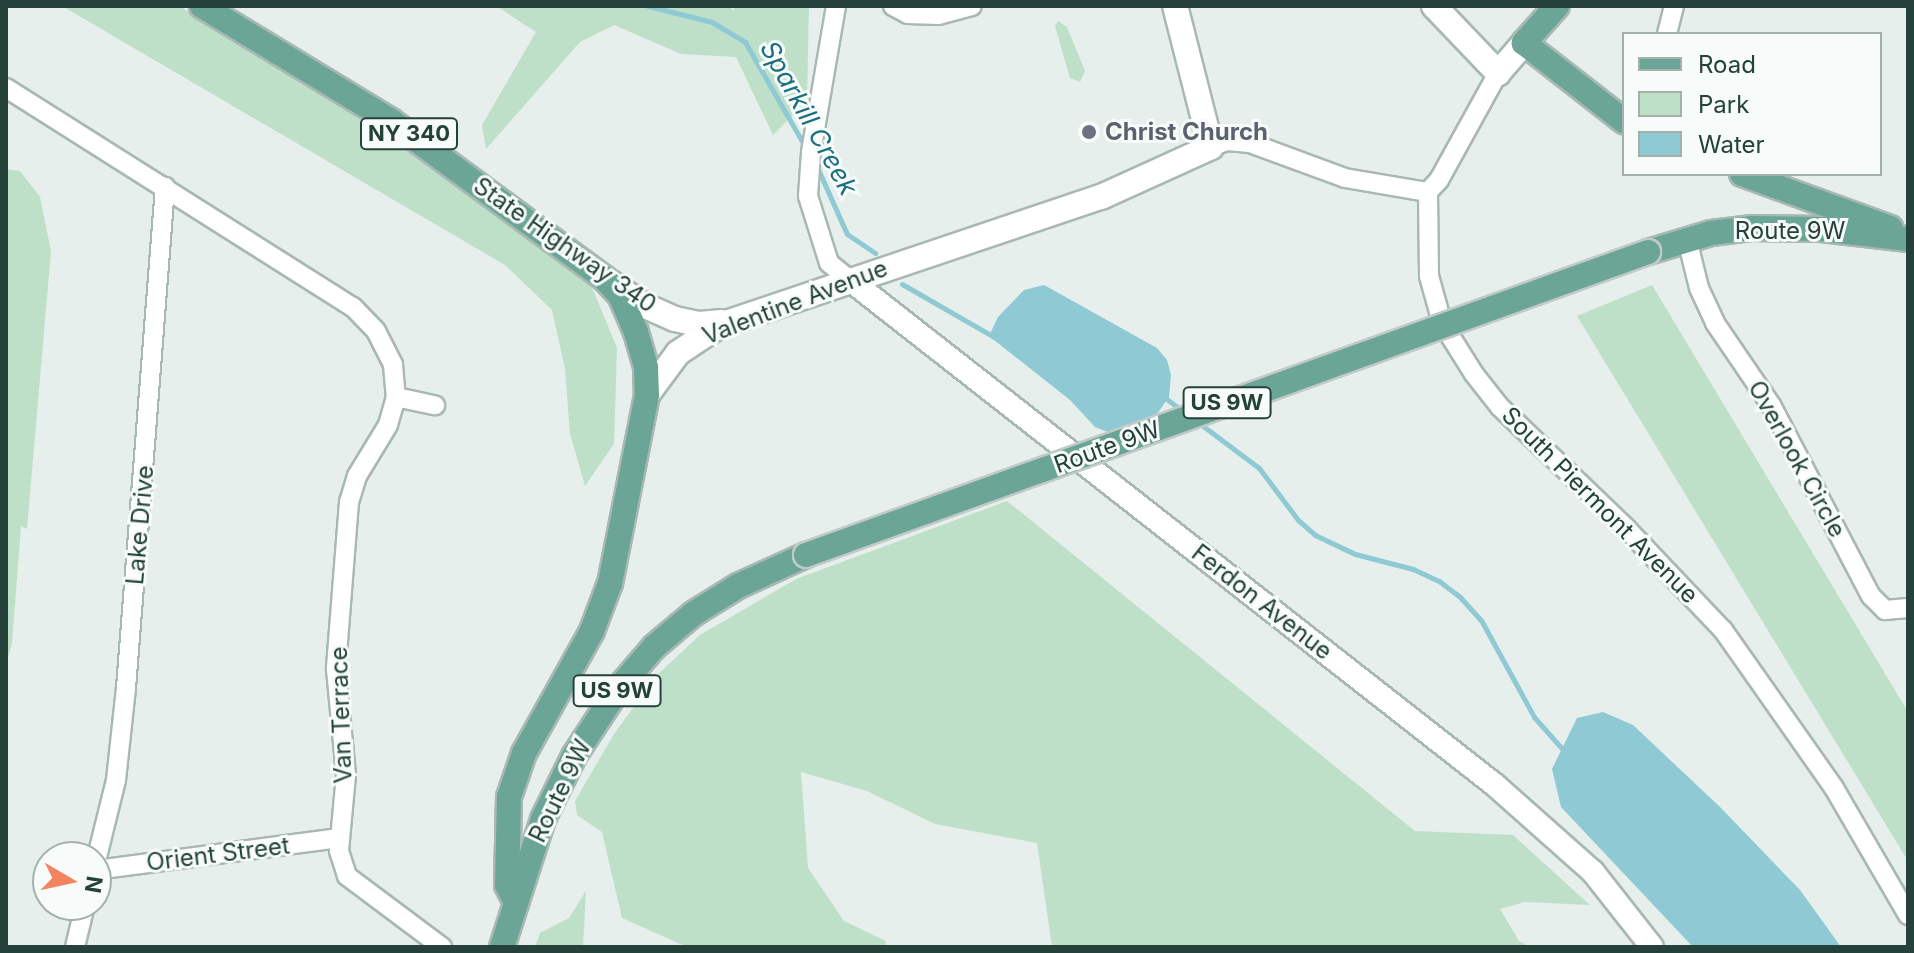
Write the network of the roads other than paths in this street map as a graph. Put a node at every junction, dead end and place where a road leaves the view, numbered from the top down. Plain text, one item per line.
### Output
1 (202, 6) edge
2 (836, 6) edge
3 (893, 6) edge
4 (972, 6) edge
5 (1175, 6) edge
6 (1434, 6) edge
7 (1557, 6) edge
8 (1674, 6) edge
9 (1668, 32) edge
10 (1524, 43) junction
11 (1498, 73) junction
12 (6, 88) edge
13 (1622, 119) edge
14 (1211, 147) junction
15 (1747, 176) edge
16 (165, 187) junction
17 (1428, 192) junction
18 (1908, 237) edge
19 (1687, 239) junction
20 (604, 278) junction
21 (850, 280) junction
22 (736, 319) junction
23 (647, 395) junction
24 (396, 397) junction
25 (435, 405) dead end
26 (1908, 608) edge
27 (340, 838) junction
28 (101, 841) edge
29 (112, 868) edge
30 (516, 903) junction
31 (1908, 915) edge
32 (81, 921) edge
33 (75, 947) edge
34 (442, 947) edge
35 (502, 947) edge
36 (1652, 947) edge

1 - 20 main road, State Highway 340 / NY 340
2 - 21 street
3 - 4 street
5 - 14 main road
6 - 11 main road
7 - 10 main road
8 - 9 street
10 - 11 main road
10 - 13 main road
11 - 17 street
12 - 16 street, Van Terrace
14 - 17 street, Valentine Avenue
14 - 21 main road, Valentine Avenue / NY 340
15 - 18 main road
16 - 24 street, Van Terrace
16 - 28 street, Lake Drive
17 - 31 street, South Piermont Avenue
18 - 19 main road, Route 9W / US 9W
19 - 26 street, Overlook Circle
19 - 30 main road, Route 9W / US 9W, bridge
20 - 22 main road, State Highway 340 / NY 340
20 - 23 main road
21 - 22 main road, Valentine Avenue / NY 340
21 - 36 street, Ferdon Avenue
22 - 23 main road, Valentine Avenue
23 - 30 main road, Valentine Avenue
24 - 25 street
24 - 27 street, Van Terrace
27 - 29 street, Orient Street
27 - 34 street, Van Terrace
30 - 35 main road, Route 9W / US 9W
32 - 33 street

